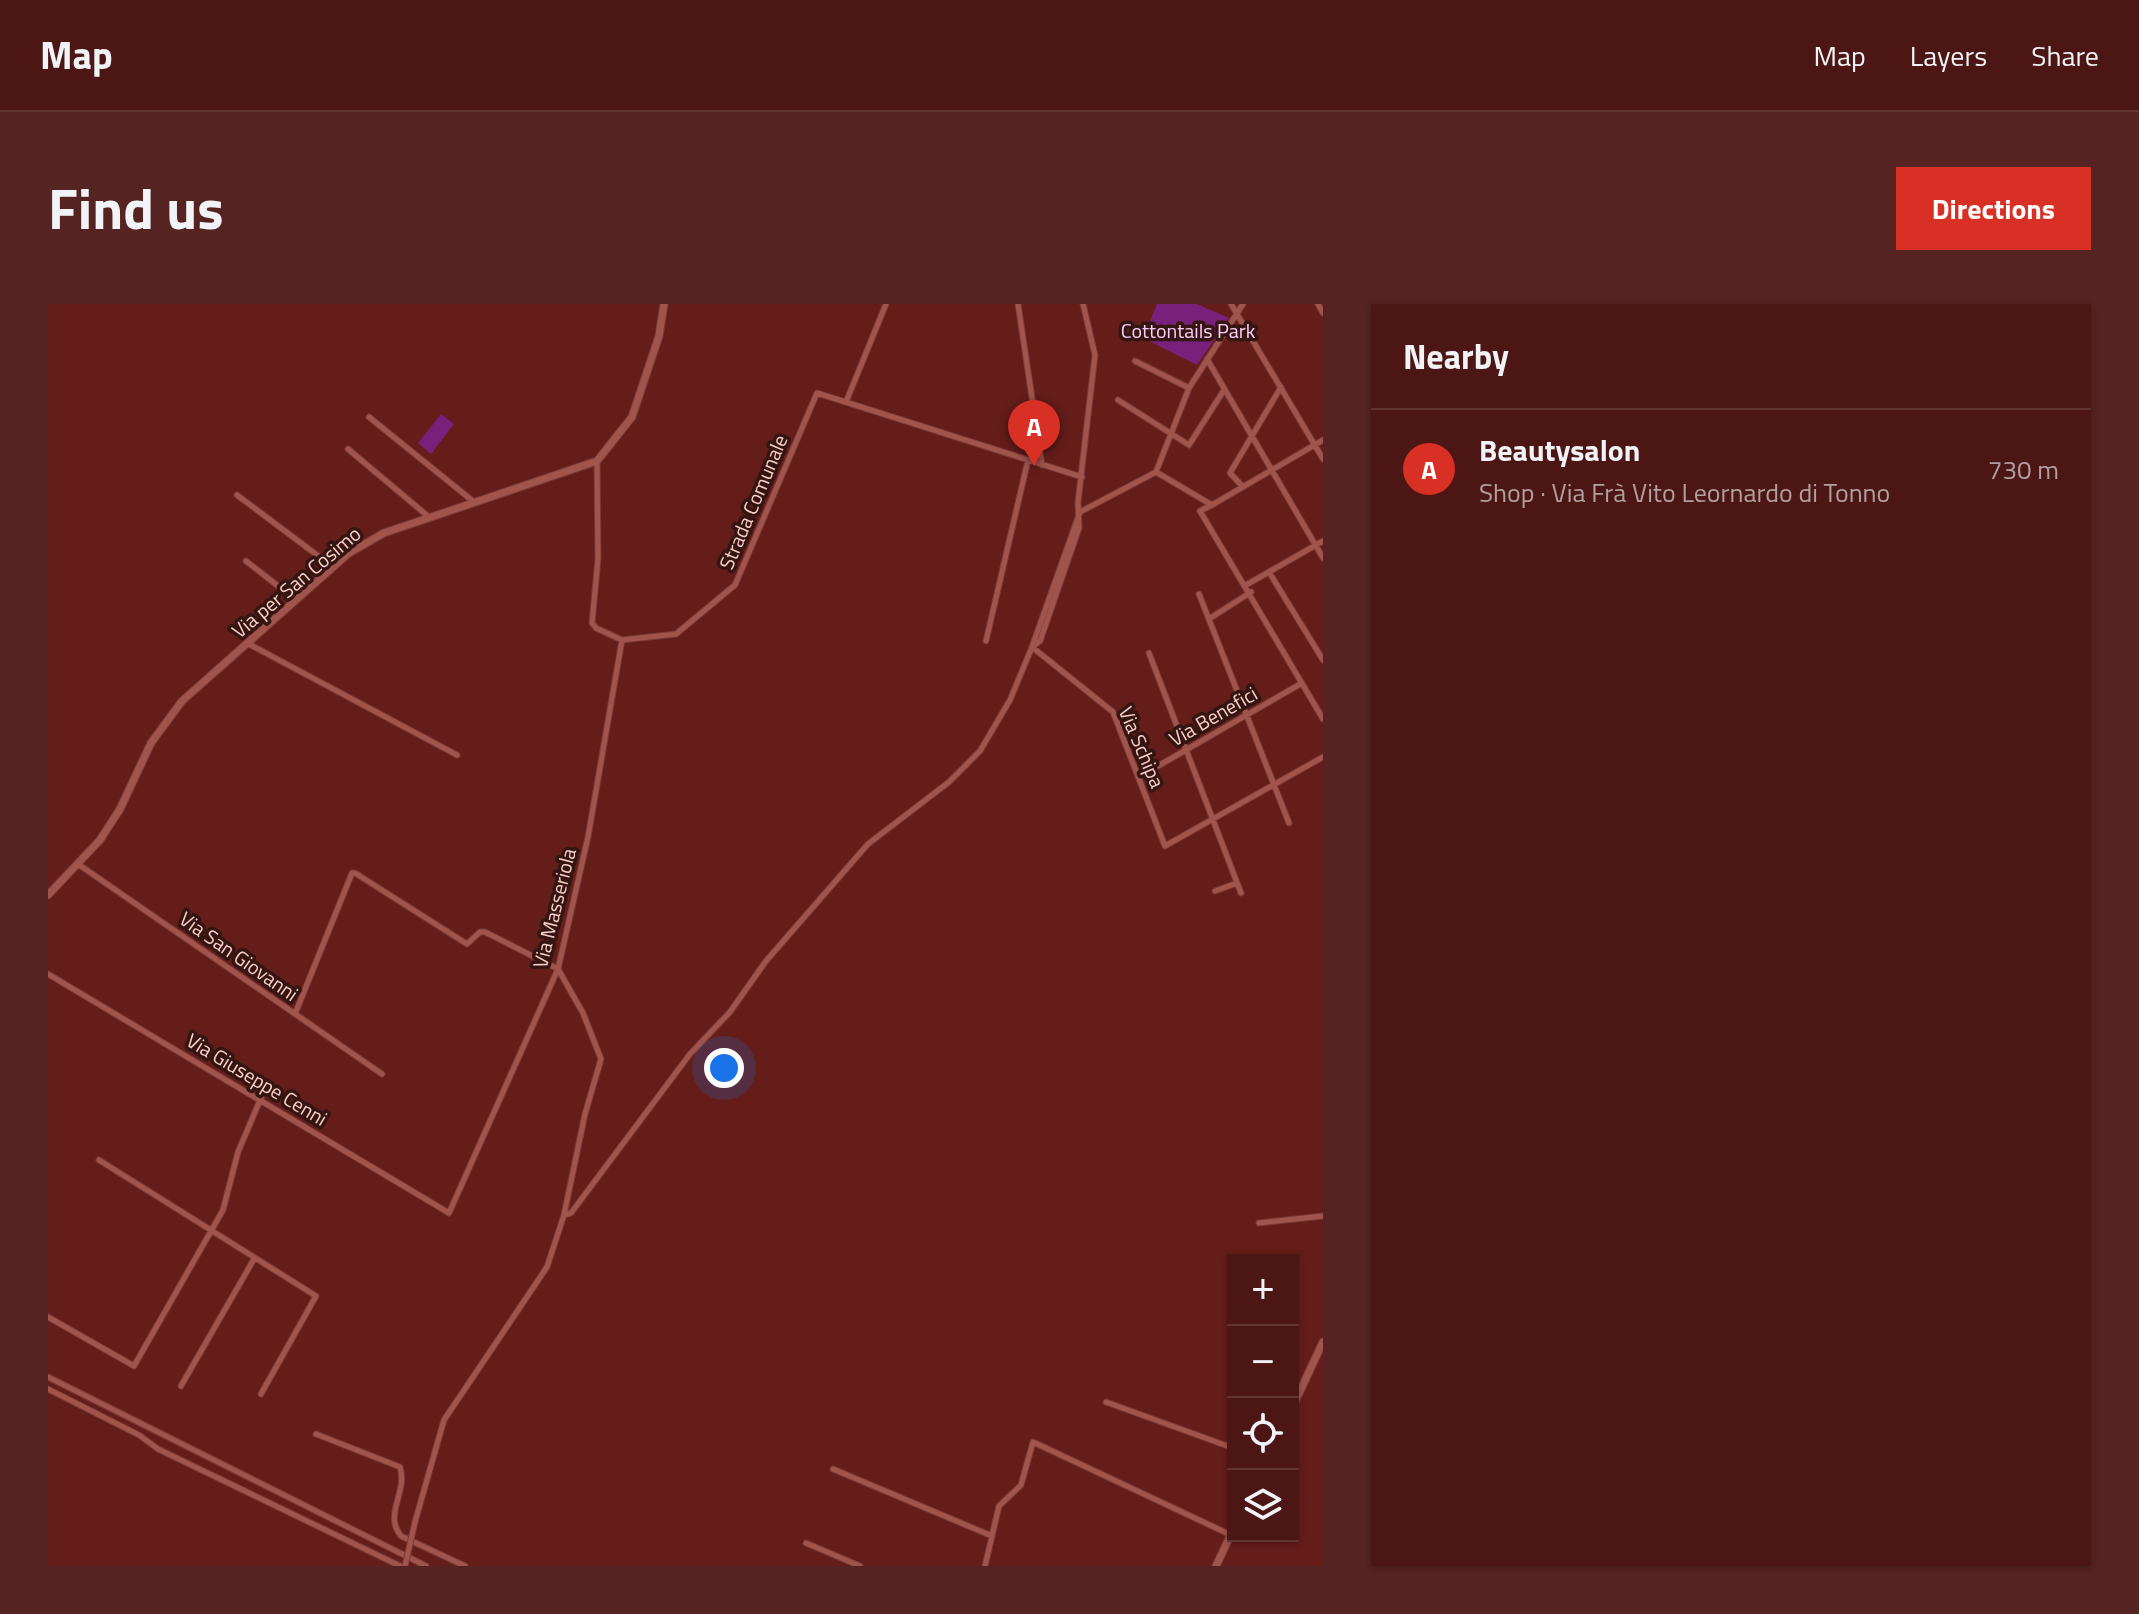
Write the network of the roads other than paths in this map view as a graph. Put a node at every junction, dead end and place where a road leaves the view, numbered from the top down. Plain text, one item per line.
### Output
1 (664, 304) edge
2 (886, 304) edge
3 (1018, 304) edge
4 (1083, 304) edge
5 (1231, 304) edge
6 (1243, 304) edge
7 (1318, 304) edge
8 (1323, 313) edge
9 (1237, 314) junction
10 (1206, 359) junction
11 (1135, 361) dead end
12 (1281, 387) junction
13 (1189, 388) junction
14 (1224, 390) junction
15 (1118, 400) dead end
16 (846, 402) junction
17 (369, 417) dead end
18 (1172, 433) junction
19 (1251, 436) junction
20 (1323, 440) edge
21 (1315, 445) junction
22 (348, 449) dead end
23 (1323, 459) edge
24 (1028, 460) junction
25 (597, 461) junction
26 (1042, 465) junction
27 (1271, 470) junction
28 (1156, 472) junction
29 (1082, 477) junction
30 (1243, 487) junction
31 (237, 495) dead end
32 (474, 502) junction
33 (1212, 505) junction
34 (1080, 512) junction
35 (429, 517) junction
36 (1323, 541) edge
37 (1315, 545) junction
38 (1323, 558) edge
39 (246, 561) dead end
40 (333, 567) junction
41 (1269, 572) junction
42 (1246, 585) junction
43 (1251, 592) junction
44 (1199, 594) dead end
45 (296, 601) junction
46 (1209, 619) junction
47 (622, 640) junction
48 (986, 641) dead end
49 (247, 643) junction
50 (1032, 647) junction
51 (1149, 653) dead end
52 (1323, 660) edge
53 (1302, 683) junction
54 (1247, 715) junction
55 (1323, 719) edge
56 (1186, 750) junction
57 (457, 755) dead end
58 (1323, 757) edge
59 (1139, 777) junction
60 (1274, 784) junction
61 (1212, 818) junction
62 (1289, 823) dead end
63 (78, 864) junction
64 (1237, 883) junction
65 (1215, 891) dead end
66 (1241, 893) dead end
67 (48, 895) edge
68 (558, 969) junction
69 (48, 974) edge
70 (295, 1014) junction
71 (382, 1074) dead end
72 (261, 1098) junction
73 (99, 1160) dead end
74 (449, 1213) joint
75 (564, 1215) junction
76 (1323, 1216) edge
77 (1259, 1223) dead end
78 (210, 1232) junction
79 (254, 1259) junction
80 (48, 1317) edge
81 (1323, 1342) edge
82 (48, 1377) edge
83 (181, 1386) dead end
84 (48, 1389) edge
85 (261, 1394) dead end
86 (1297, 1398) edge
87 (1106, 1402) dead end
88 (316, 1434) dead end
89 (1227, 1446) edge
90 (833, 1469) dead end
91 (1227, 1531) edge
92 (992, 1536) junction
93 (1228, 1542) edge
94 (806, 1543) dead end
95 (402, 1566) edge
96 (426, 1566) edge
97 (465, 1566) edge
98 (860, 1566) edge
99 (985, 1566) edge
100 (1216, 1566) edge

1 - 25 street
2 - 16 street
3 - 26 street
4 - 29 street
5 - 9 street
6 - 9 street
7 - 8 street
9 - 10 street
9 - 12 street
10 - 13 street
10 - 14 street
11 - 13 street
12 - 19 street
12 - 21 street
13 - 18 street
14 - 18 street
14 - 19 street
15 - 18 street
16 - 24 street
16 - 47 street, Strada Comunale
17 - 32 street
18 - 28 street
19 - 27 street
19 - 30 street
20 - 21 street
21 - 23 street
21 - 27 street
22 - 35 street
24 - 26 street
24 - 48 street
25 - 32 street, Via per San Cosimo
25 - 47 street
26 - 29 street
27 - 30 street
27 - 37 street
28 - 33 street
28 - 34 street
29 - 34 street
30 - 33 street
31 - 40 street
32 - 35 street, Via per San Cosimo
33 - 42 street
34 - 50 street
35 - 40 street, Via per San Cosimo
36 - 37 street
37 - 38 street
37 - 41 street
39 - 45 street
40 - 45 street, Via per San Cosimo
41 - 42 street
41 - 52 street
42 - 43 street
43 - 46 street
43 - 53 street
44 - 46 street
45 - 49 street, Via per San Cosimo
46 - 54 street
47 - 68 street, Via Masseriola
49 - 57 street
49 - 63 street, Via per San Cosimo
50 - 59 street, Via Schipa
50 - 75 street
51 - 56 street
53 - 54 street, Via Benefici
53 - 55 street
54 - 56 street, Via Benefici
54 - 60 street
56 - 59 street, Via Benefici
56 - 61 street
58 - 60 street
59 - 61 street, Via Schipa
60 - 61 street
60 - 62 street
61 - 64 street
63 - 67 street, Via per San Cosimo
63 - 70 street, Via San Giovanni
64 - 65 street
64 - 66 street
68 - 70 street
68 - 74 street, Via Masseriola
68 - 75 street
69 - 72 street, Via Giuseppe Cenni
70 - 71 street, Via San Giovanni
72 - 74 street, Via Giuseppe Cenni
72 - 78 street
73 - 78 street
75 - 95 street, bridge
76 - 77 street
78 - 79 street
78 - 80 street
79 - 83 street
79 - 85 street
81 - 86 street
82 - 96 street
84 - 95 street
87 - 89 street
88 - 97 street
90 - 92 street
91 - 92 street
92 - 99 street
93 - 100 street
94 - 98 street

